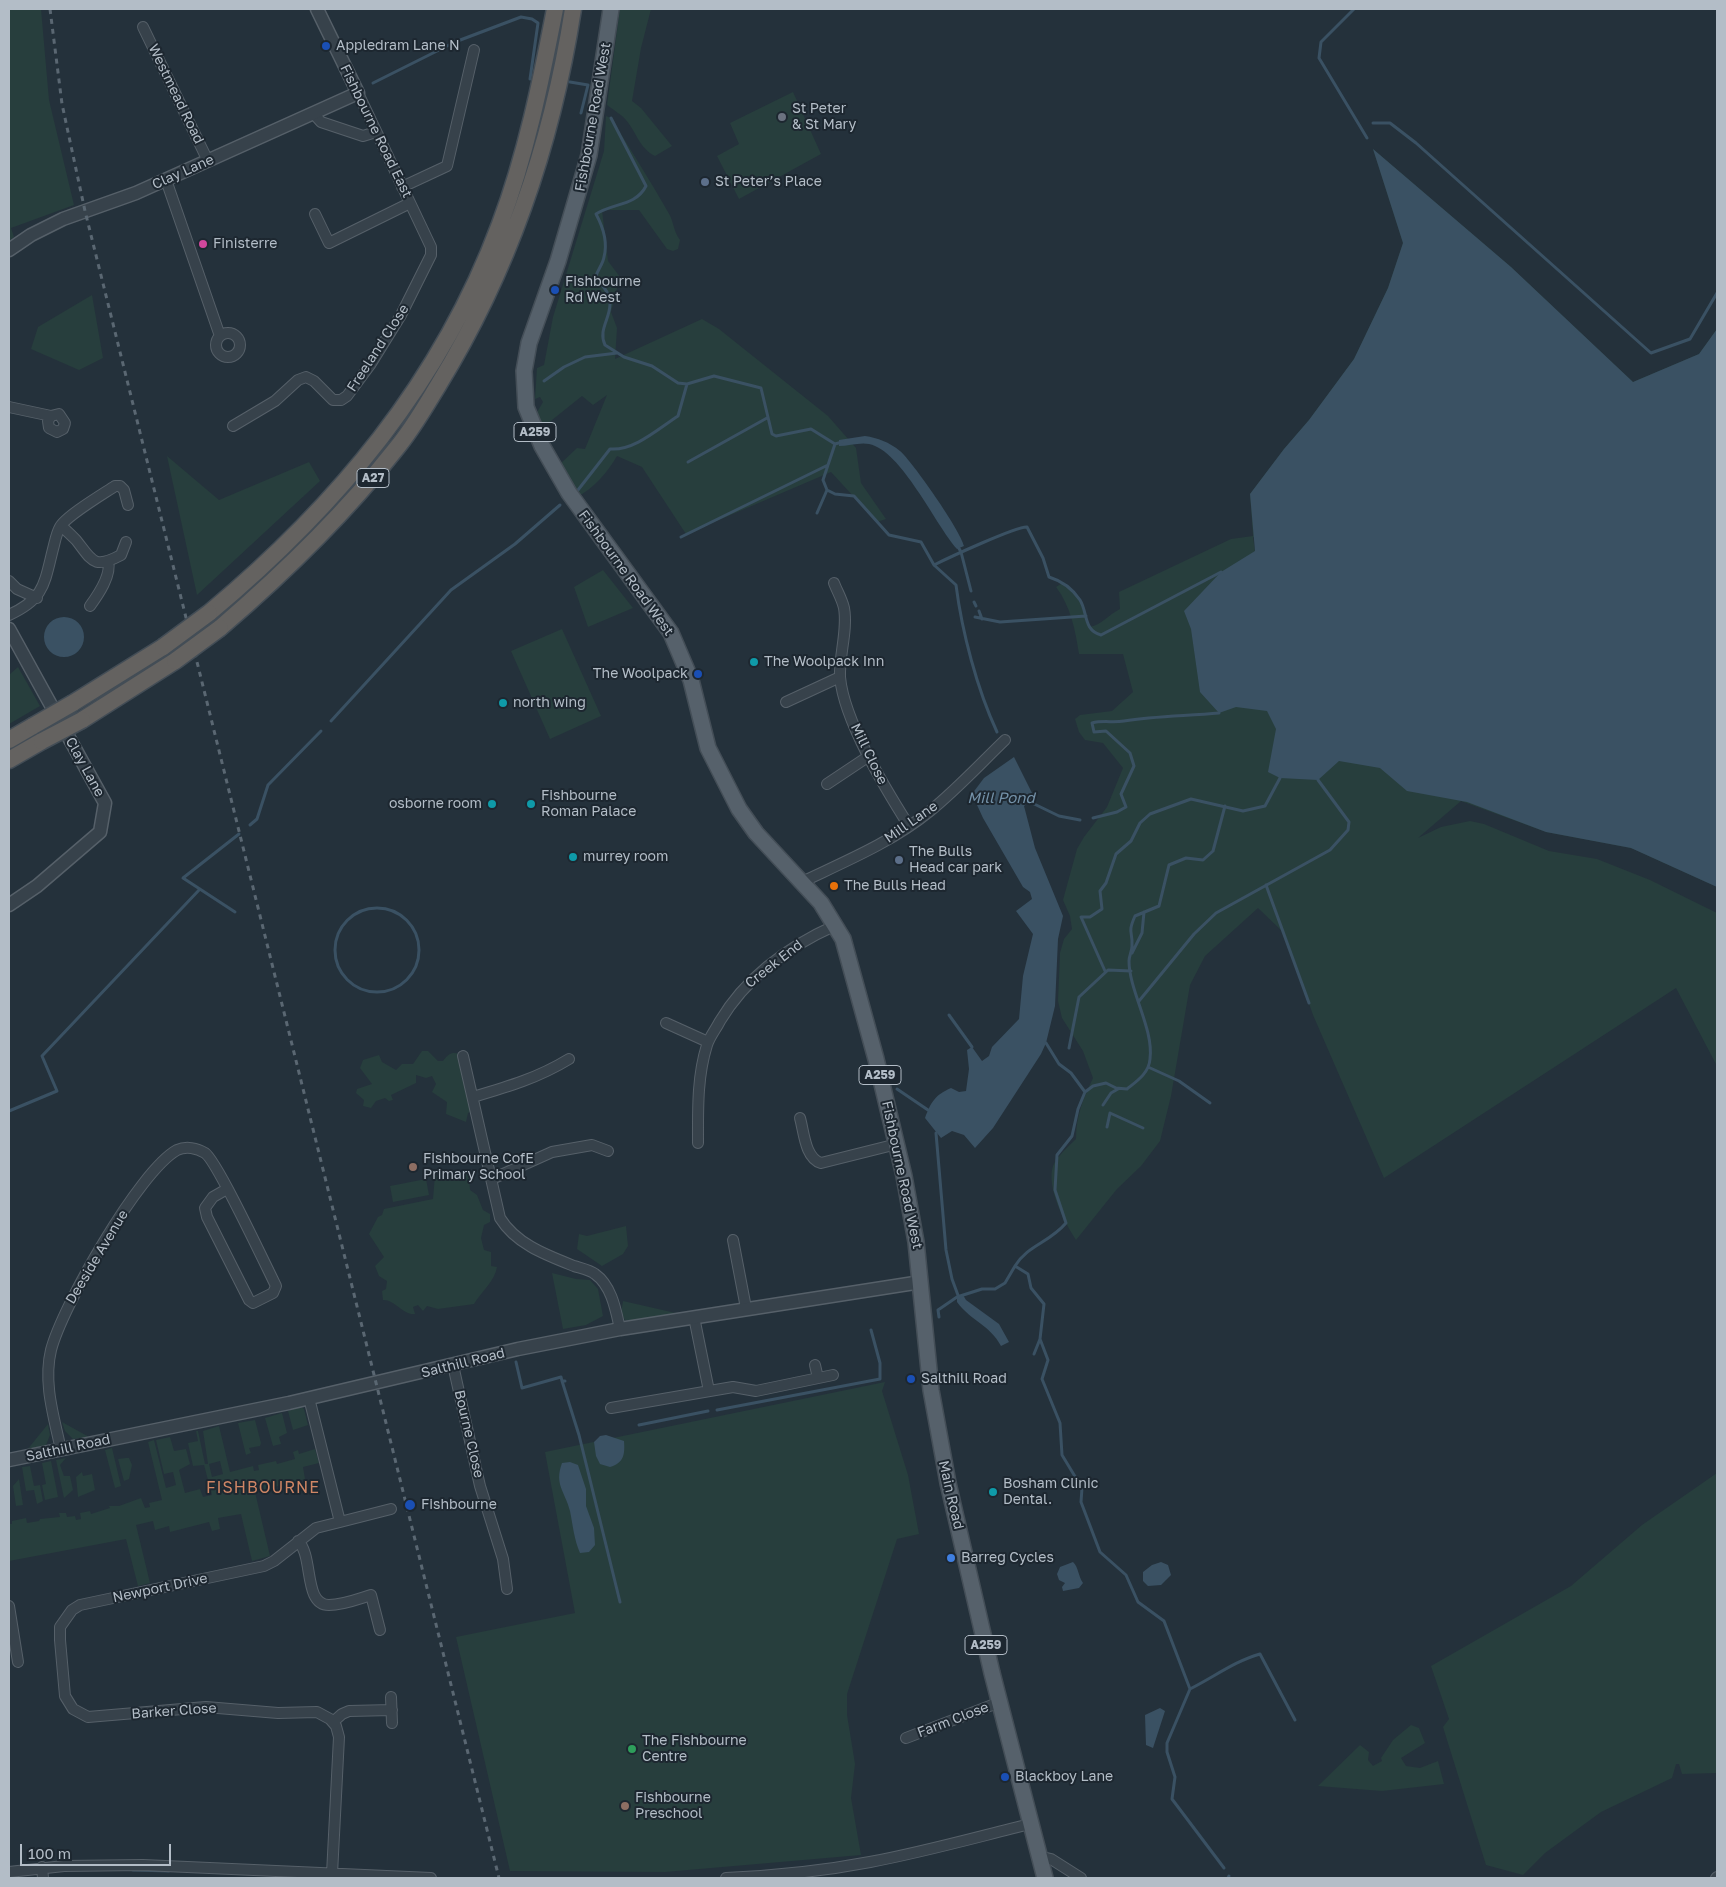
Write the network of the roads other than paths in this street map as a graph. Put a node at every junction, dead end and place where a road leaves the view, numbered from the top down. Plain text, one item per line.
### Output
1 (317, 9) edge
2 (555, 9) edge
3 (573, 9) edge
4 (611, 9) edge
5 (144, 27) dead end
6 (474, 50) dead end
7 (358, 93) junction
8 (313, 113) junction
9 (376, 132) junction
10 (208, 161) junction
11 (166, 180) junction
12 (402, 187) junction
13 (410, 203) junction
14 (316, 214) dead end
15 (9, 250) edge
16 (431, 255) joint
17 (220, 336) dead end
18 (9, 407) edge
19 (51, 416) dead end
20 (233, 426) dead end
21 (128, 505) dead end
22 (61, 526) junction
23 (126, 542) dead end
24 (108, 561) junction
25 (9, 581) edge
26 (834, 583) dead end
27 (37, 598) junction
28 (90, 606) dead end
29 (9, 615) edge
30 (9, 629) edge
31 (840, 677) junction
32 (786, 702) dead end
33 (9, 740) edge
34 (1005, 740) dead end
35 (869, 756) junction
36 (9, 760) edge
37 (827, 784) dead end
38 (909, 826) junction
39 (802, 882) junction
40 (9, 905) edge
41 (836, 925) junction
42 (666, 1023) dead end
43 (708, 1042) junction
44 (463, 1056) dead end
45 (569, 1059) dead end
46 (472, 1097) junction
47 (800, 1118) dead end
48 (698, 1143) dead end
49 (897, 1144) junction
50 (608, 1151) dead end
51 (492, 1179) junction
52 (228, 1189) junction
53 (733, 1240) dead end
54 (922, 1282) junction
55 (746, 1308) junction
56 (694, 1317) junction
57 (620, 1329) junction
58 (453, 1365) junction
59 (815, 1366) dead end
60 (833, 1375) dead end
61 (818, 1378) junction
62 (709, 1392) junction
63 (309, 1398) junction
64 (611, 1408) dead end
65 (61, 1450) junction
66 (9, 1460) edge
67 (391, 1509) dead end
68 (340, 1522) junction
69 (298, 1541) junction
70 (507, 1589) dead end
71 (9, 1606) edge
72 (380, 1630) dead end
73 (18, 1662) dead end
74 (391, 1697) dead end
75 (1000, 1702) junction
76 (73, 1709) joint
77 (392, 1710) junction
78 (333, 1722) junction
79 (392, 1724) dead end
80 (906, 1738) dead end
81 (1030, 1824) junction
82 (1038, 1856) junction
83 (42, 1867) junction
84 (9, 1872) edge
85 (332, 1874) junction
86 (43, 1878) edge
87 (431, 1878) edge
88 (726, 1878) edge
89 (1045, 1878) edge
90 (1081, 1878) edge

1 - 7 street, Fishbourne Road East
2 - 33 highway, A27, bridge
3 - 36 highway, A27, bridge
4 - 39 main road, Fishbourne Road West / A259
5 - 10 street, Westmead Road
6 - 12 street
7 - 8 street, Clay Lane
7 - 9 street, Fishbourne Road East
8 - 9 street
8 - 10 street, Clay Lane
9 - 12 street, Fishbourne Road East
10 - 11 street, Clay Lane
11 - 15 street, Clay Lane
11 - 17 street
12 - 13 street, Fishbourne Road East
13 - 14 street
13 - 16 street, Fishbourne Road East
16 - 20 street, Freeland Close
18 - 19 street
21 - 22 street
22 - 24 street
22 - 27 street
23 - 24 street
24 - 28 street
25 - 27 street
26 - 31 street, Mill Close
27 - 29 street
30 - 40 street, Clay Lane
31 - 32 street
31 - 35 street, Mill Close
34 - 38 street, Mill Lane
35 - 37 street
35 - 38 street, Mill Close
38 - 39 street, Mill Lane
39 - 41 main road, Fishbourne Road West / A259
41 - 43 street, Creek End
41 - 49 main road, Fishbourne Road West / A259
42 - 43 street
43 - 48 street, Creek End
44 - 46 street
45 - 46 street
46 - 51 street
47 - 49 street
49 - 54 main road, Fishbourne Road West / A259
50 - 51 street
51 - 57 street
52 - 52 street, Deeside Avenue
52 - 65 street, Deeside Avenue
53 - 55 street
54 - 55 street, Salthill Road
54 - 75 main road, Main Road / A259
55 - 56 street, Salthill Road
56 - 57 street, Salthill Road
56 - 62 street
57 - 58 street, Salthill Road
58 - 63 street, Salthill Road
58 - 70 street, Bourne Close
59 - 61 street
60 - 61 street
61 - 62 street
62 - 64 street
63 - 65 street, Salthill Road
63 - 68 street
65 - 66 street, Salthill Road
67 - 68 street, Newport Drive
68 - 69 street, Newport Drive
69 - 72 street
69 - 76 street, Newport Drive
71 - 73 street
74 - 77 street
75 - 80 street, Farm Close
75 - 81 main road, Main Road / A259
76 - 78 street, Barker Close
77 - 78 street
77 - 79 street
78 - 85 street
81 - 82 main road, Main Road / A259
81 - 88 street
82 - 89 main road, Main Road / A259
82 - 90 street
83 - 84 street
83 - 85 street
83 - 86 street
85 - 87 street

